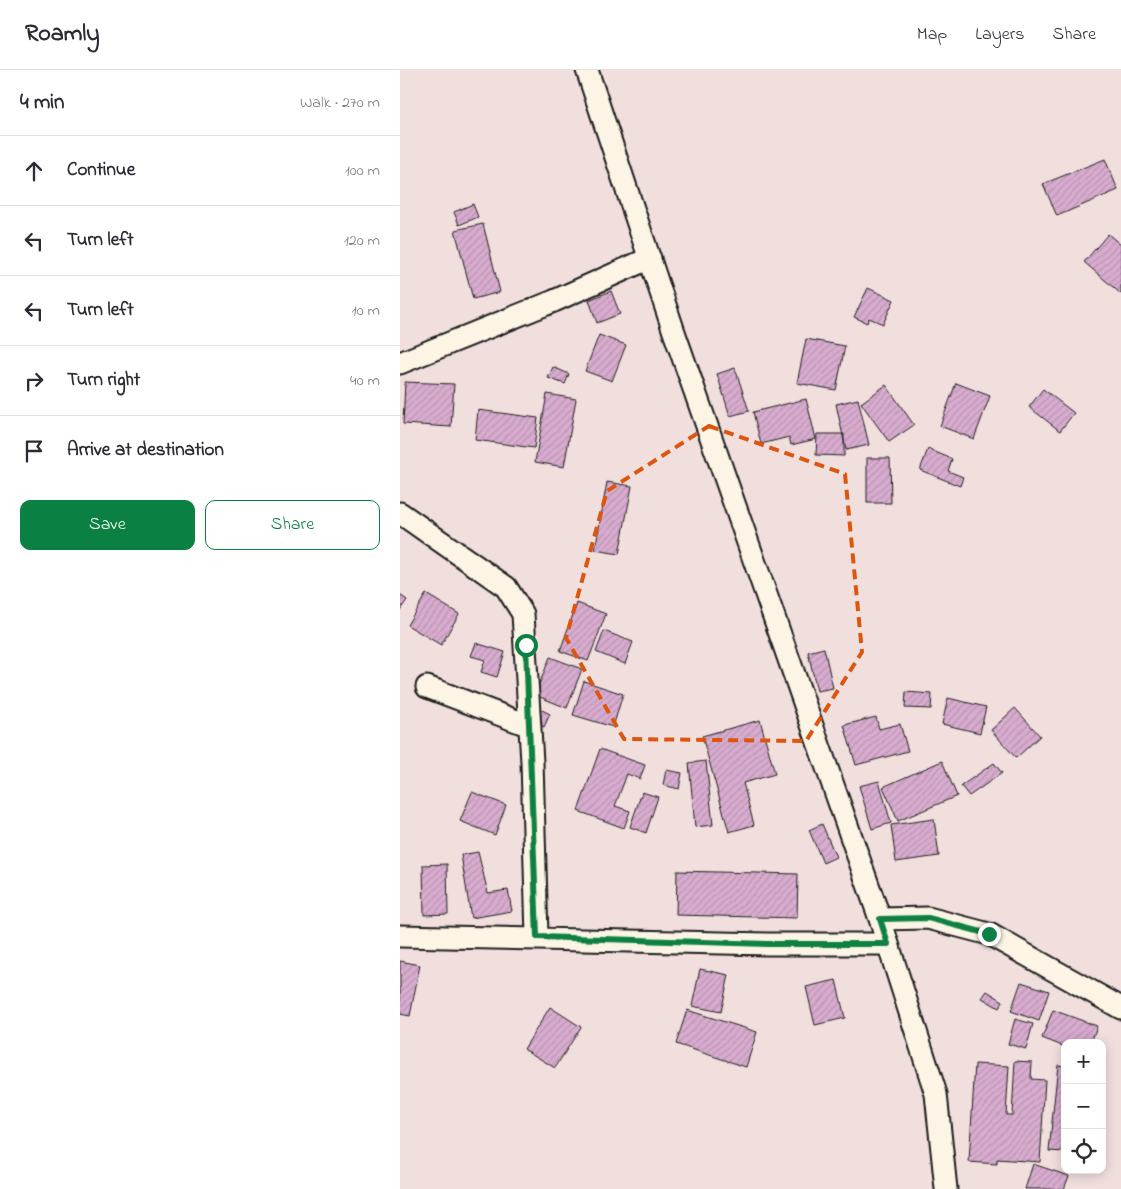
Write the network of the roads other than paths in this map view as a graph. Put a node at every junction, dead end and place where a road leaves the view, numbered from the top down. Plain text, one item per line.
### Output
1 (587, 70) edge
2 (650, 258) junction
3 (400, 363) edge
4 (400, 513) edge
5 (427, 687) dead end
6 (530, 726) junction
7 (880, 919) junction
8 (400, 936) edge
9 (537, 937) junction
10 (888, 944) junction
11 (1121, 1008) edge
12 (946, 1189) edge

1 - 2 street
2 - 3 street
2 - 7 street
4 - 6 street
5 - 6 street
6 - 9 street
7 - 10 street
7 - 11 street
8 - 9 street
9 - 10 street
10 - 12 street

